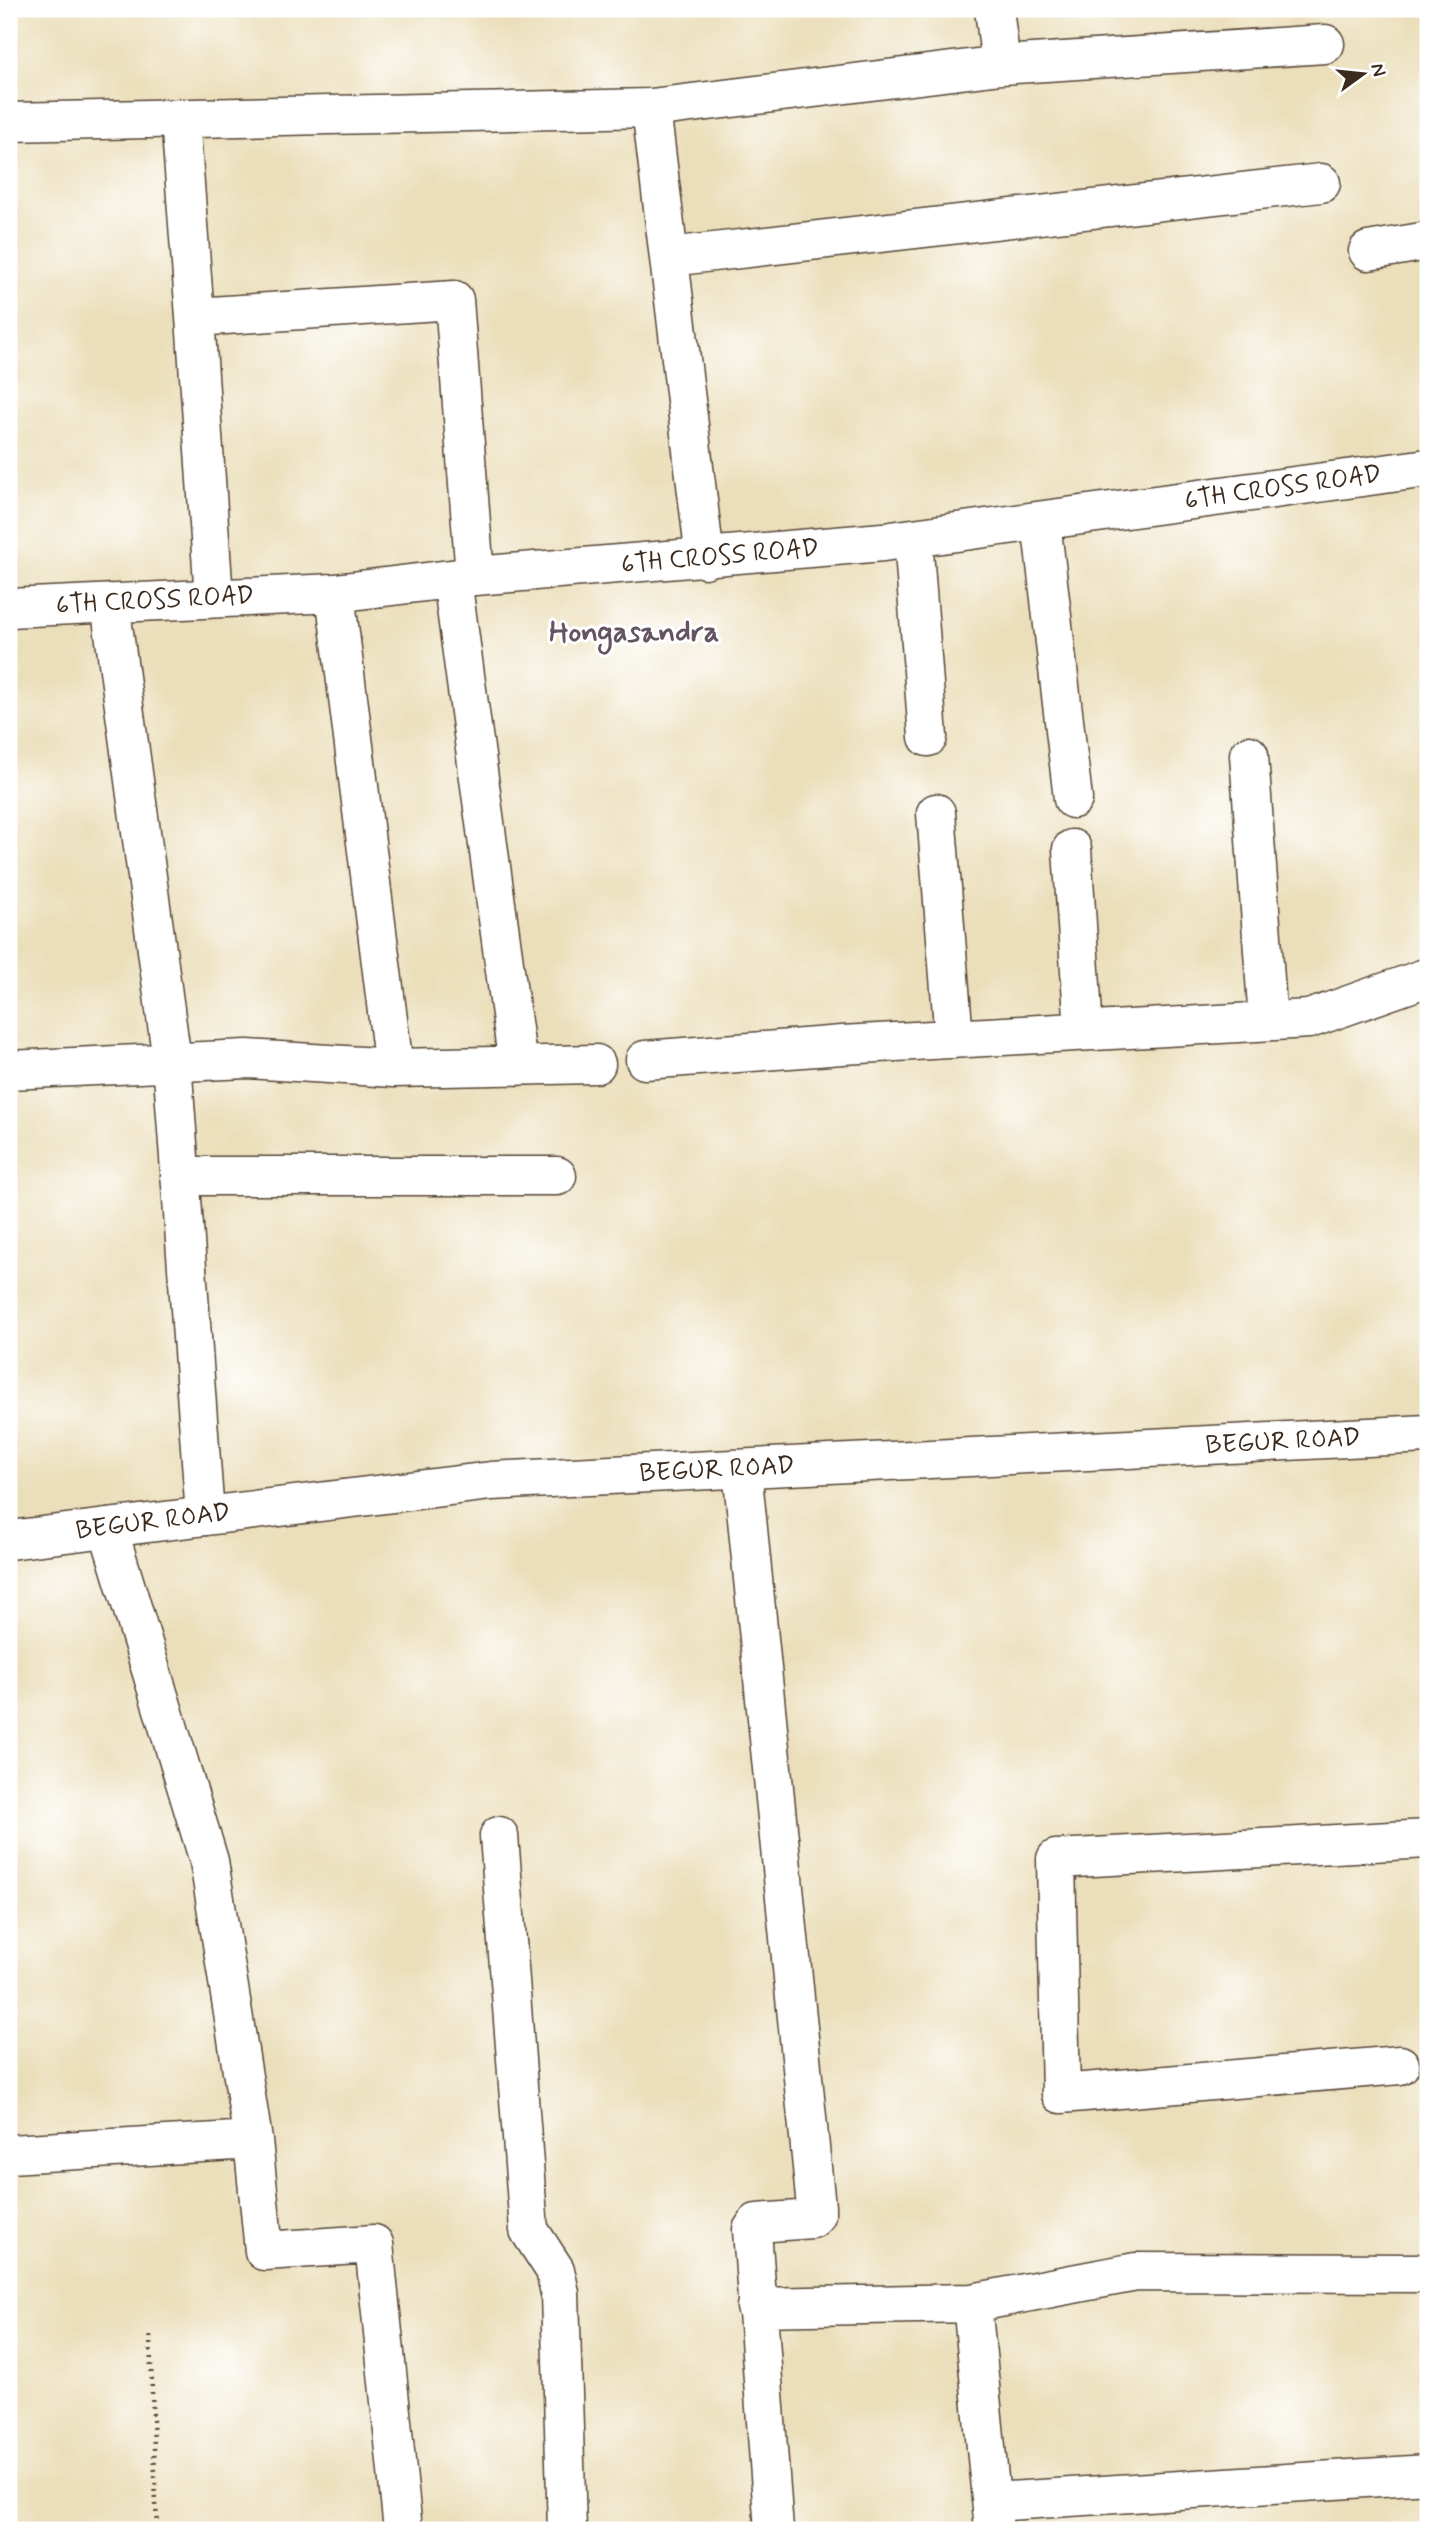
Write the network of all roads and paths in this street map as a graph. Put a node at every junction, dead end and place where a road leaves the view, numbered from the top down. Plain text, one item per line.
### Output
1 (994, 9) edge
2 (1325, 44) dead end
3 (1001, 65) junction
4 (650, 108) junction
5 (180, 118) junction
6 (9, 122) edge
7 (1321, 183) dead end
8 (1428, 241) edge
9 (1368, 251) dead end
10 (669, 257) junction
11 (195, 317) junction
12 (1428, 468) edge
13 (1041, 521) junction
14 (913, 538) junction
15 (705, 559) junction
16 (463, 578) junction
17 (335, 593) junction
18 (214, 598) junction
19 (110, 603) junction
20 (9, 608) edge
21 (928, 737) dead end
22 (1249, 755) dead end
23 (1073, 799) dead end
24 (936, 813) dead end
25 (1072, 849) dead end
26 (1428, 978) edge
27 (1268, 1021) junction
28 (1084, 1031) junction
29 (954, 1039) junction
30 (645, 1060) dead end
31 (172, 1061) junction
32 (596, 1064) dead end
33 (518, 1066) junction
34 (394, 1069) junction
35 (9, 1070) edge
36 (180, 1176) junction
37 (557, 1176) dead end
38 (1428, 1434) edge
39 (742, 1469) junction
40 (205, 1516) junction
41 (108, 1528) junction
42 (9, 1540) edge
43 (499, 1836) dead end
44 (1428, 1839) edge
45 (1399, 2065) dead end
46 (253, 2140) junction
47 (9, 2154) edge
48 (1428, 2273) edge
49 (972, 2303) junction
50 (757, 2307) junction
51 (150, 2336) dead end
52 (1428, 2474) edge
53 (993, 2516) edge
54 (157, 2530) edge
55 (403, 2530) edge
56 (567, 2530) edge
57 (775, 2530) edge

1 - 3 street
2 - 3 street
3 - 4 street
4 - 5 street
4 - 10 street
5 - 6 street
5 - 11 street
7 - 10 street
8 - 9 street
10 - 15 street
11 - 16 street
11 - 18 street
12 - 13 street, 6TH CROSS ROAD
13 - 14 street, 6TH CROSS ROAD
13 - 23 street
14 - 15 street, 6TH CROSS ROAD
14 - 21 street
15 - 16 street, 6TH CROSS ROAD
16 - 17 street, 6TH CROSS ROAD
16 - 33 street
17 - 18 street, 6TH CROSS ROAD
17 - 34 street
18 - 19 street, 6TH CROSS ROAD
19 - 20 street, 6TH CROSS ROAD
19 - 31 street
22 - 27 street
24 - 29 street
25 - 28 street
26 - 27 street
27 - 28 street
28 - 29 street
29 - 30 street
31 - 34 street
31 - 35 street
31 - 36 street
32 - 33 street
33 - 34 street
36 - 37 street
36 - 40 street
38 - 39 street, BEGUR ROAD
39 - 40 street, BEGUR ROAD
39 - 50 street
40 - 41 street, BEGUR ROAD
41 - 42 street, BEGUR ROAD
41 - 46 street
43 - 56 street
44 - 45 street
46 - 47 street
46 - 55 street
48 - 49 street
49 - 50 street
49 - 53 street
50 - 57 street
51 - 54 path
52 - 53 street

